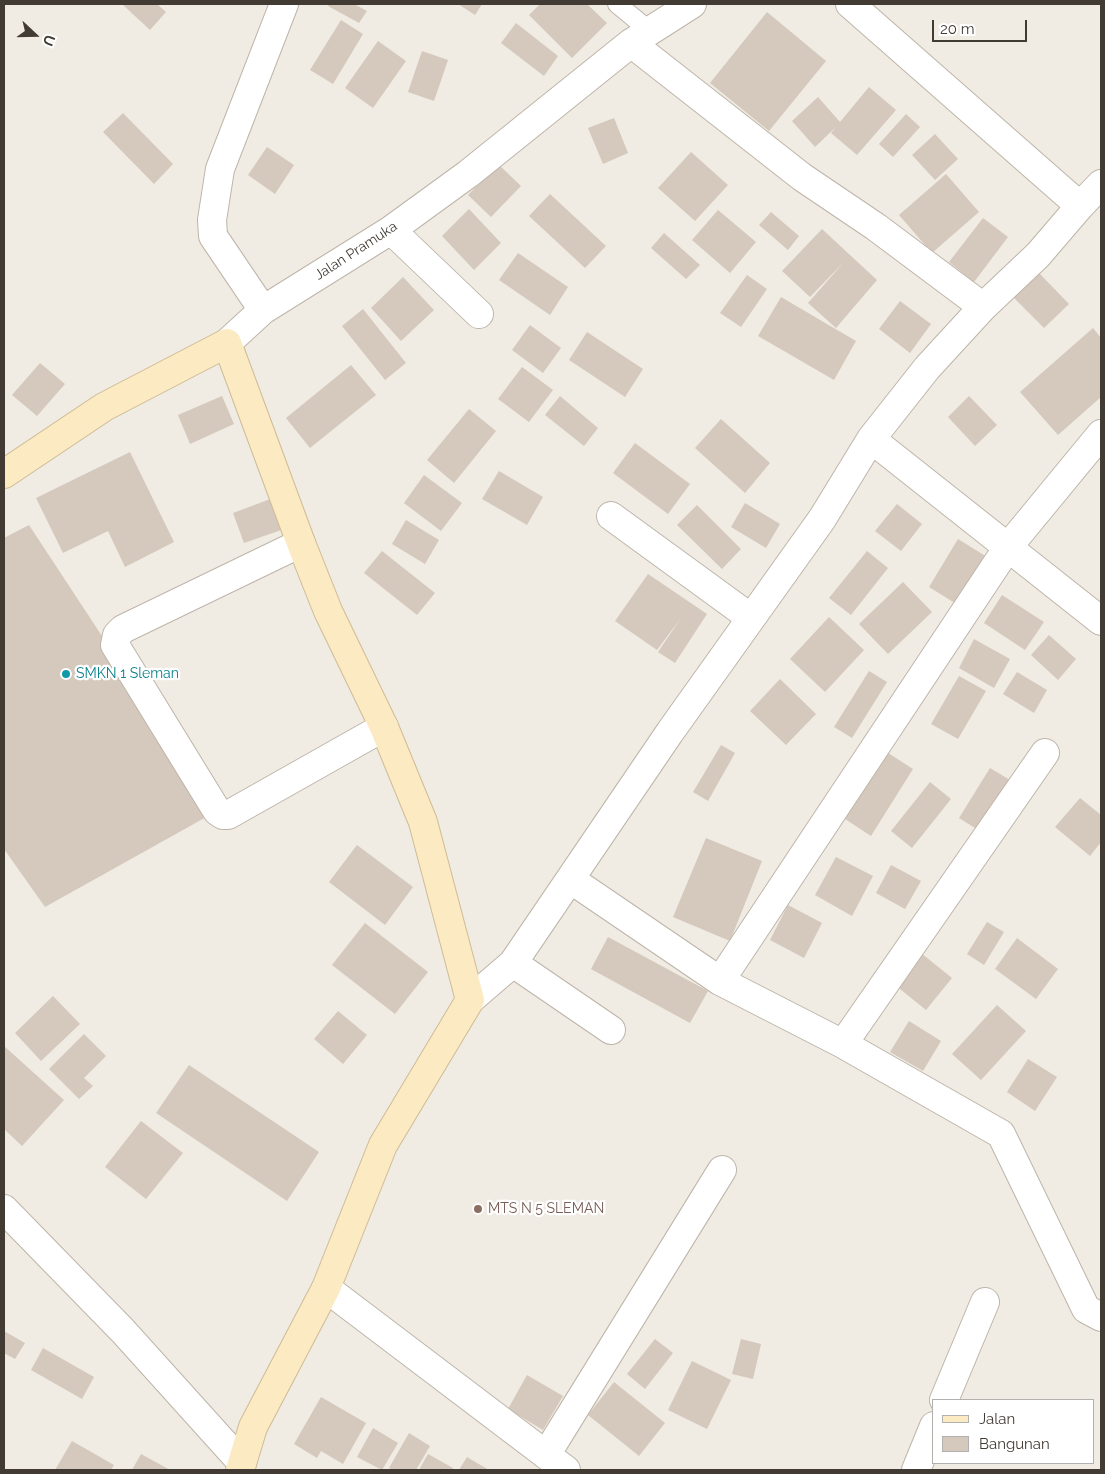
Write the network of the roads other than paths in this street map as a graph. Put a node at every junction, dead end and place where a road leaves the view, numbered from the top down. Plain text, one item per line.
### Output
1 (617, 4) edge
2 (692, 4) edge
3 (850, 4) edge
4 (281, 6) edge
5 (640, 37) junction
6 (1101, 184) edge
7 (1080, 206) junction
8 (391, 230) junction
9 (982, 307) junction
10 (263, 310) junction
11 (479, 314) dead end
12 (227, 343) junction
13 (1101, 434) edge
14 (871, 440) junction
15 (4, 474) edge
16 (611, 516) dead end
17 (301, 543) junction
18 (1008, 547) junction
19 (751, 618) junction
20 (1101, 621) edge
21 (384, 726) junction
22 (1045, 753) dead end
23 (570, 880) junction
24 (513, 963) junction
25 (720, 981) junction
26 (470, 1000) junction
27 (611, 1030) dead end
28 (843, 1044) junction
29 (722, 1170) dead end
30 (4, 1209) edge
31 (326, 1288) junction
32 (985, 1302) dead end
33 (1101, 1317) edge
34 (944, 1399) edge
35 (932, 1431) edge
36 (556, 1462) edge
37 (241, 1467) edge
38 (916, 1470) edge

1 - 5 lane
2 - 5 street, Jalan Pramuka
3 - 7 street
4 - 10 street
5 - 8 street, Jalan Pramuka
5 - 9 street
6 - 7 street
7 - 9 street
8 - 10 street, Jalan Pramuka
8 - 11 street
9 - 14 street
10 - 12 street, Jalan Pramuka
12 - 15 street, Jalan Pramuka
12 - 17 street
13 - 18 street
14 - 18 street
14 - 19 street
16 - 19 street
17 - 21 street
17 - 21 street
18 - 20 street
18 - 25 street
19 - 23 street
21 - 26 street
22 - 28 street
23 - 24 street
23 - 25 street
24 - 26 street
24 - 27 street
25 - 28 street
26 - 31 street
28 - 33 street
29 - 36 street
30 - 37 street
31 - 36 street
31 - 37 street
32 - 34 street
35 - 38 street

